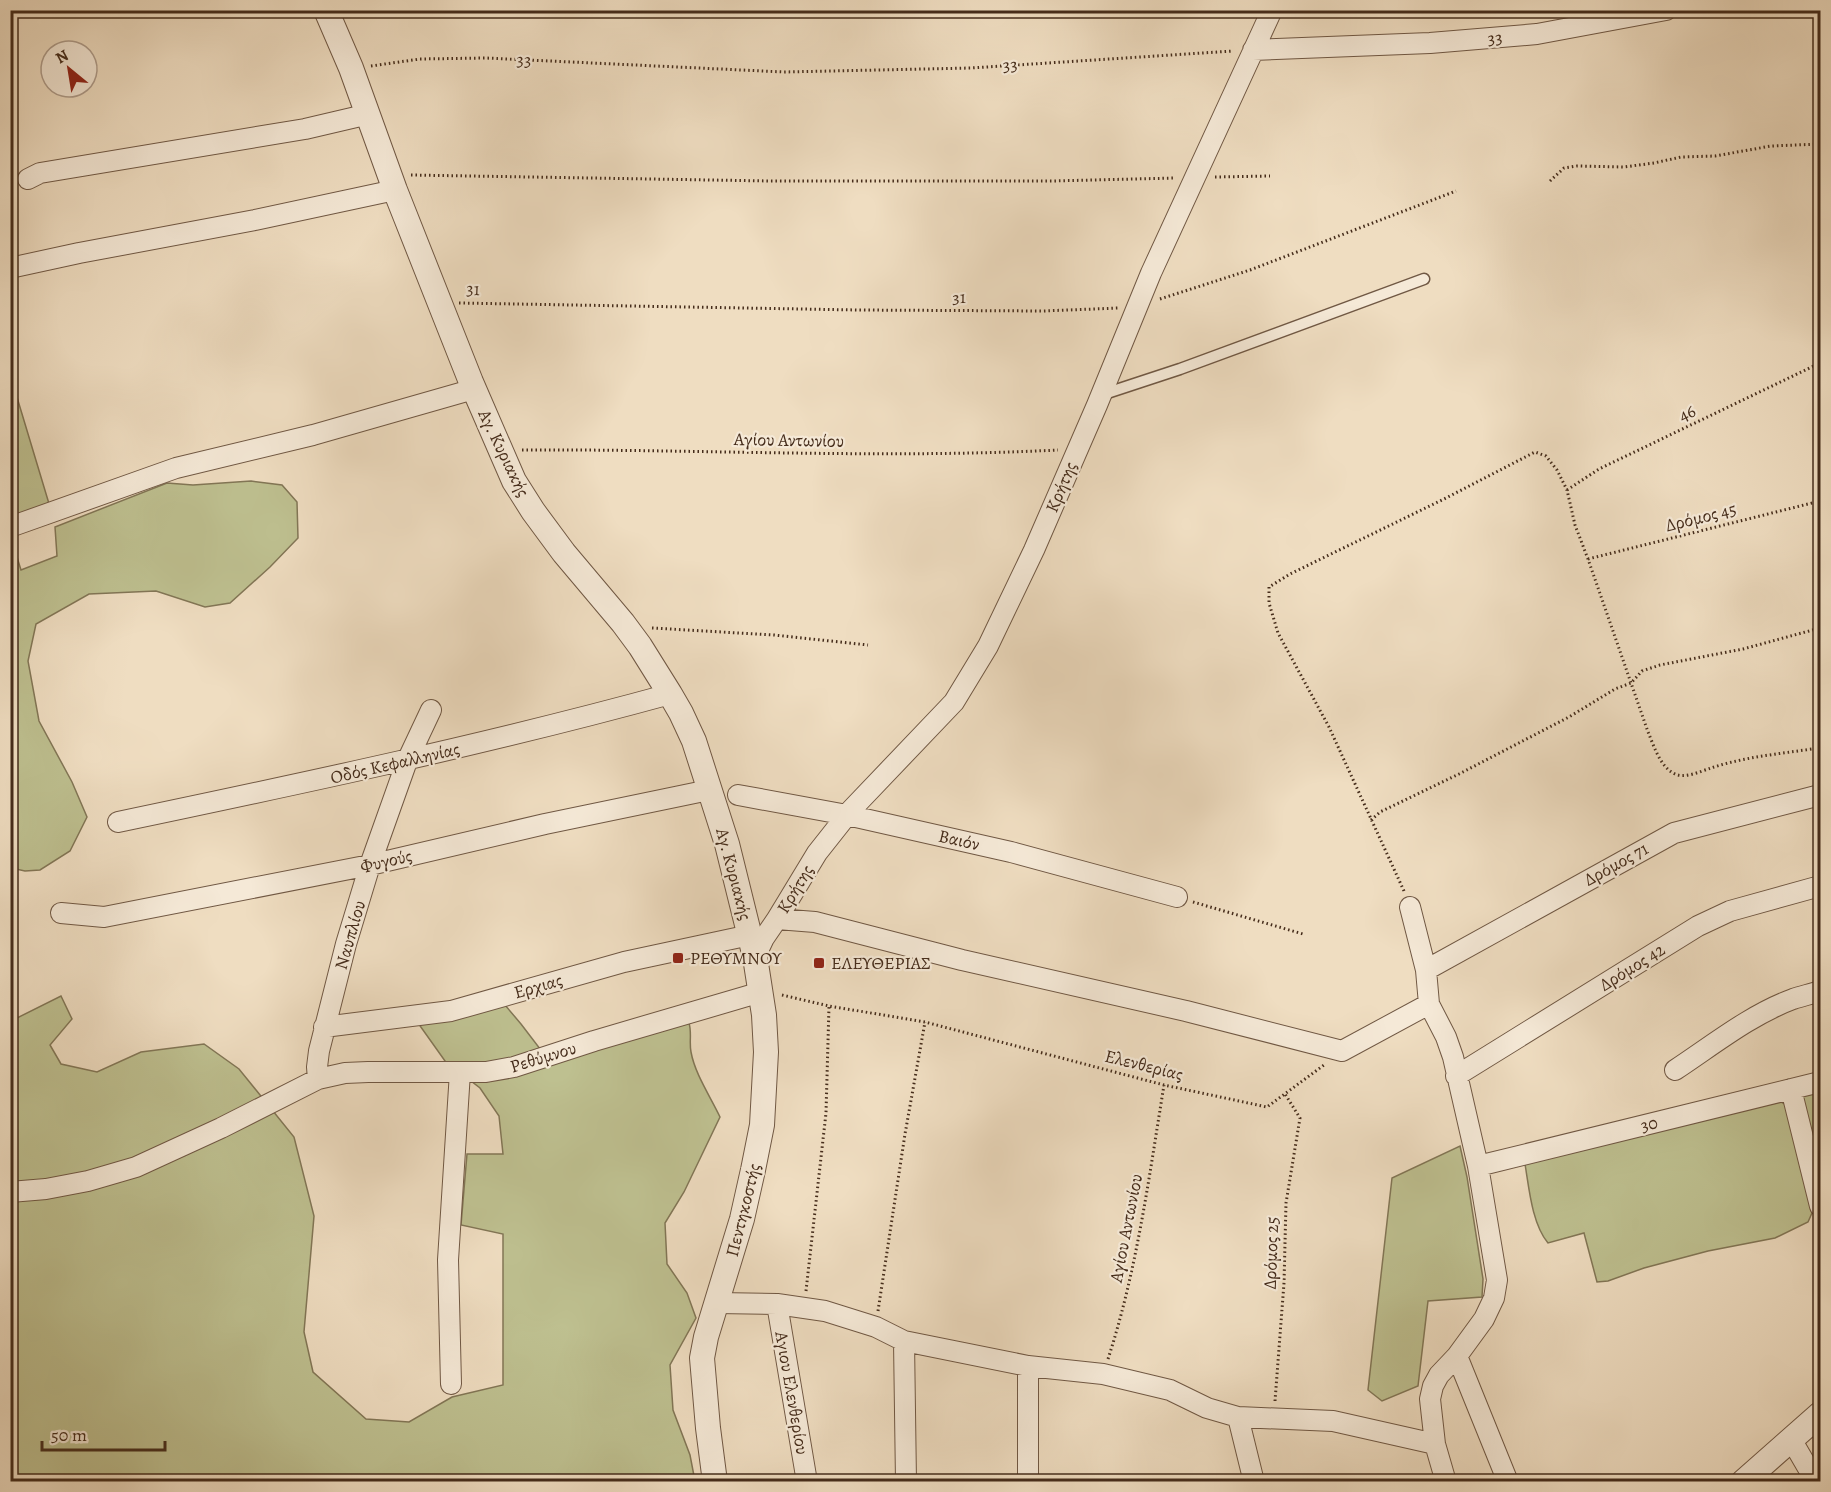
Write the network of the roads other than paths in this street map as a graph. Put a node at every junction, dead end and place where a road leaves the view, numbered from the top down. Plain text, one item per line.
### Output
1 (326, 10) edge
2 (1272, 10) edge
3 (1666, 10) edge
4 (1253, 50) junction
5 (369, 114) junction
6 (28, 179) dead end
7 (393, 183) junction
8 (10, 268) edge
9 (1424, 279) dead end
10 (474, 389) junction
11 (1101, 396) junction
12 (10, 527) edge
13 (670, 694) junction
14 (431, 710) dead end
15 (406, 761) junction
16 (709, 790) junction
17 (738, 795) dead end
18 (1821, 795) edge
19 (847, 815) junction
20 (118, 822) dead end
21 (370, 866) junction
22 (1821, 886) edge
23 (1177, 897) road end
24 (1410, 907) road end
25 (61, 913) dead end
26 (777, 919) junction
27 (753, 946) junction
28 (1426, 970) junction
29 (1821, 991) edge
30 (761, 993) junction
31 (1429, 1004) junction
32 (324, 1027) junction
33 (1675, 1070) dead end
34 (460, 1072) junction
35 (1456, 1076) junction
36 (318, 1078) junction
37 (1821, 1082) edge
38 (1791, 1089) junction
39 (1478, 1166) junction
40 (10, 1192) edge
41 (1821, 1206) edge
42 (717, 1303) junction
43 (777, 1304) junction
44 (904, 1341) junction
45 (1457, 1356) junction
46 (1028, 1366) junction
47 (451, 1384) dead end
48 (1821, 1414) edge
49 (1238, 1417) junction
50 (1791, 1439) junction
51 (1435, 1444) junction
52 (715, 1482) edge
53 (807, 1482) edge
54 (906, 1482) edge
55 (1028, 1482) edge
56 (1254, 1482) edge
57 (1446, 1482) edge
58 (1508, 1482) edge
59 (1743, 1482) edge
60 (1816, 1482) edge

1 - 5 street, Αγ. Κυριακής
2 - 4 street, Κρήτης
3 - 4 street, 33
4 - 11 street, Κρήτης
5 - 6 street
5 - 7 street, Αγ. Κυριακής
7 - 8 street
7 - 10 street, Αγ. Κυριακής
9 - 11 lane
10 - 12 street
10 - 13 street, Αγ. Κυριακής
11 - 19 street, Κρήτης
13 - 15 street, Οδός Κεφαλληνίας
13 - 16 street, Αγ. Κυριακής
14 - 15 street, Ναυπλίου
15 - 20 street, Οδός Κεφαλληνίας
15 - 21 street, Ναυπλίου
16 - 21 street, Φυγούς
16 - 27 street, Αγ. Κυριακής
17 - 19 street, Βαιόν
18 - 28 street, Δρόμος 71
19 - 23 street, Βαιόν
19 - 26 street, Κρήτης
21 - 25 street, Φυγούς
21 - 32 street, Ναυπλίου
22 - 35 street, Δρόμος 42
24 - 28 street
26 - 27 street, Κρήτης
26 - 31 street
27 - 30 street, Πεντηκοστής
27 - 32 street, Ερχιας
28 - 31 street
29 - 33 street
30 - 34 street, Ρεθύμνου
30 - 42 street, Πεντηκοστής
31 - 35 street
32 - 36 street, Ναυπλίου
34 - 36 street, Ρεθύμνου
34 - 47 street
35 - 39 street
36 - 40 street, Ρεθύμνου
37 - 38 street, 30
38 - 39 street, 30
38 - 41 street
39 - 45 street
42 - 43 street
42 - 52 street, Πεντηκοστής
43 - 44 street
43 - 53 street, Αγιου Ελενθερίου
44 - 46 street
44 - 54 street
45 - 51 street
45 - 58 street
46 - 49 street
46 - 55 street
48 - 50 street
49 - 51 street
49 - 56 street
50 - 59 street
50 - 60 street
51 - 57 street

